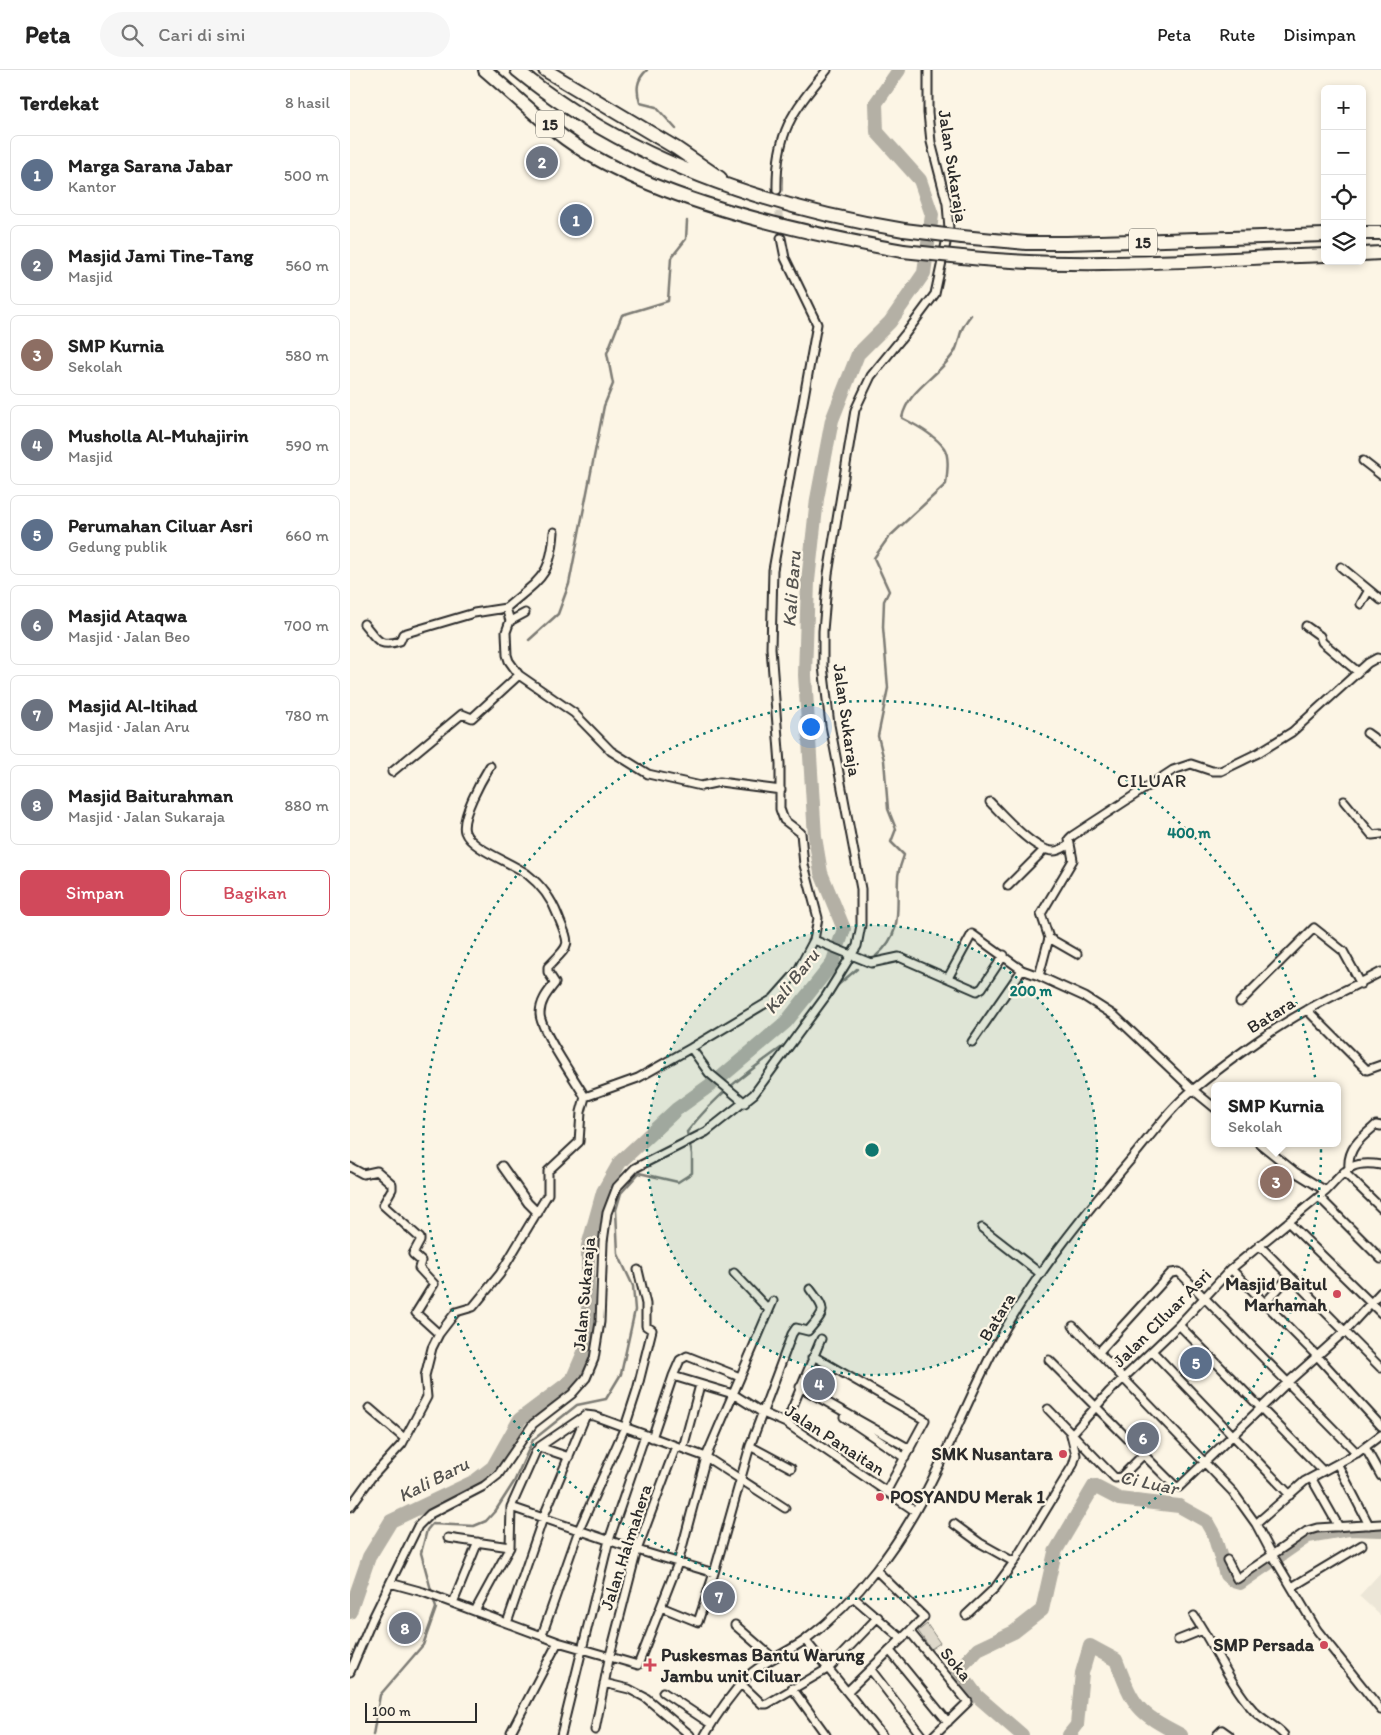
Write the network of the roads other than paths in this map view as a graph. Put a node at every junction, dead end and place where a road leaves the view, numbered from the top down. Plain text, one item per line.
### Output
1 (486, 70) edge
2 (517, 70) edge
3 (546, 70) edge
4 (827, 70) edge
5 (928, 70) edge
6 (734, 188) junction
7 (777, 190) dead end
8 (1366, 233) edge
9 (1381, 233) edge
10 (1321, 235) edge
11 (781, 238) tunnel mouth
12 (1381, 253) edge
13 (1366, 254) edge
14 (1321, 255) edge
15 (1363, 460) dead end
16 (1381, 475) edge
17 (554, 532) dead end
18 (1341, 566) dead end
19 (1369, 590) junction
20 (1381, 600) edge
21 (1361, 604) dead end
22 (506, 608) junction
23 (525, 613) dead end
24 (510, 621) junction
25 (364, 624) dead end
26 (1306, 626) dead end
27 (1381, 659) edge
28 (1358, 672) junction
29 (519, 675) junction
30 (1367, 733) dead end
31 (1381, 743) edge
32 (490, 766) dead end
33 (392, 772) dead end
34 (781, 790) junction
35 (1344, 801) dead end
36 (990, 802) dead end
37 (1381, 834) edge
38 (1069, 845) junction
39 (1045, 849) junction
40 (1008, 886) dead end
41 (1049, 938) junction
42 (814, 940) junction
43 (1077, 954) dead end
44 (1004, 955) junction
45 (852, 956) junction
46 (1022, 970) junction
47 (1381, 972) edge
48 (1039, 976) junction
49 (948, 978) junction
50 (1361, 984) junction
51 (1240, 1002) dead end
52 (1307, 1010) junction
53 (972, 1042) dead end
54 (691, 1048) junction
55 (1381, 1065) edge
56 (1193, 1090) junction
57 (585, 1097) junction
58 (745, 1103) junction
59 (1211, 1105) edge
60 (1381, 1126) edge
61 (1264, 1147) edge
62 (1381, 1165) edge
63 (502, 1166) dead end
64 (350, 1167) edge
65 (1347, 1170) junction
66 (1326, 1191) junction
67 (1319, 1196) junction
68 (1381, 1208) edge
69 (538, 1213) junction
70 (1288, 1222) junction
71 (982, 1228) dead end
72 (1259, 1244) junction
73 (1381, 1259) edge
74 (1231, 1269) junction
75 (638, 1270) dead end
76 (734, 1273) dead end
77 (1041, 1274) junction
78 (1290, 1276) junction
79 (810, 1289) dead end
80 (1381, 1292) edge
81 (1204, 1298) junction
82 (773, 1301) dead end
83 (1370, 1302) junction
84 (1264, 1303) junction
85 (768, 1310) junction
86 (1381, 1313) edge
87 (1179, 1325) junction
88 (1073, 1326) dead end
89 (1345, 1331) junction
90 (438, 1334) junction
91 (821, 1339) dead end
92 (1152, 1351) junction
93 (1099, 1352) junction
94 (1318, 1357) junction
95 (812, 1358) junction
96 (1049, 1360) dead end
97 (1381, 1368) edge
98 (673, 1376) junction
99 (740, 1377) junction
100 (1124, 1378) junction
101 (1287, 1383) junction
102 (700, 1385) junction
103 (800, 1387) junction
104 (733, 1394) junction
105 (827, 1402) junction
106 (1095, 1407) junction
107 (369, 1408) dead end
108 (1048, 1409) dead end
109 (1261, 1409) junction
110 (763, 1413) junction
111 (586, 1415) junction
112 (786, 1423) junction
113 (1381, 1426) edge
114 (625, 1427) junction
115 (1071, 1435) junction
116 (1381, 1435) edge
117 (648, 1436) junction
118 (1233, 1436) junction
119 (404, 1438) junction
120 (750, 1446) junction
121 (540, 1447) junction
122 (680, 1447) junction
123 (910, 1449) junction
124 (1366, 1449) dead end
125 (1357, 1453) junction
126 (1144, 1454) junction
127 (569, 1457) junction
128 (706, 1457) junction
129 (905, 1458) junction
130 (1205, 1463) junction
131 (1339, 1467) dead end
132 (791, 1468) dead end
133 (1323, 1471) junction
134 (1381, 1476) edge
135 (741, 1480) junction
136 (1313, 1481) dead end
137 (886, 1492) junction
138 (1290, 1495) junction
139 (350, 1507) edge
140 (511, 1507) junction
141 (785, 1508) dead end
142 (915, 1511) junction
143 (543, 1518) junction
144 (954, 1524) dead end
145 (1256, 1524) junction
146 (1381, 1524) edge
147 (1369, 1525) junction
148 (1339, 1527) junction
149 (579, 1530) junction
150 (448, 1538) dead end
151 (609, 1540) junction
152 (478, 1542) junction
153 (1362, 1545) dead end
154 (510, 1546) junction
155 (637, 1550) junction
156 (1273, 1556) junction
157 (1227, 1560) dead end
158 (1014, 1562) junction
159 (678, 1563) junction
160 (876, 1570) junction
161 (714, 1573) junction
162 (390, 1583) junction
163 (1292, 1587) junction
164 (853, 1597) junction
165 (453, 1603) junction
166 (661, 1607) junction
167 (475, 1611) junction
168 (966, 1614) dead end
169 (1194, 1616) dead end
170 (878, 1617) junction
171 (507, 1623) junction
172 (735, 1625) dead end
173 (1203, 1630) junction
174 (910, 1632) junction
175 (542, 1635) junction
176 (902, 1639) junction
177 (805, 1640) junction
178 (1178, 1640) dead end
179 (558, 1642) junction
180 (580, 1650) junction
181 (890, 1651) junction
182 (773, 1658) junction
183 (609, 1659) junction
184 (829, 1668) junction
185 (871, 1670) junction
186 (350, 1672) edge
187 (604, 1683) junction
188 (741, 1684) junction
189 (792, 1688) junction
190 (848, 1691) junction
191 (664, 1692) dead end
192 (1381, 1710) edge
193 (948, 1722) junction
194 (711, 1724) junction
195 (595, 1730) dead end
196 (512, 1732) dead end
197 (561, 1735) edge
198 (690, 1735) edge
199 (705, 1735) edge
200 (826, 1735) edge
201 (882, 1735) edge
202 (921, 1735) edge
203 (934, 1735) edge
204 (1217, 1735) edge
205 (1229, 1735) edge
206 (1284, 1735) edge

1 - 14 highway, 15, bridge
2 - 6 highway, 15
3 - 6 highway
4 - 7 street
5 - 45 street, Jalan Sukaraja
6 - 10 highway, 15, bridge
8 - 9 highway
11 - 34 street
12 - 13 highway
15 - 16 street
17 - 22 street
18 - 19 street
19 - 20 street
19 - 21 street
22 - 24 street
22 - 25 street
23 - 24 street
24 - 29 street
26 - 28 street
27 - 28 street
28 - 38 street
29 - 33 street
29 - 34 street
30 - 31 street
32 - 57 street
34 - 42 street
35 - 37 street
36 - 39 street
38 - 39 street
38 - 41 street
39 - 40 street
41 - 43 street
41 - 48 street
42 - 45 street
42 - 54 street
44 - 46 street
44 - 49 street
44 - 49 street
45 - 49 street
45 - 58 street, Jalan Sukaraja
46 - 48 street
46 - 53 street
47 - 50 street, Batara
48 - 56 street
50 - 51 street
50 - 52 street, Batara
52 - 55 street
52 - 56 street, Batara
54 - 57 street
54 - 58 street
56 - 59 street
56 - 77 street, Batara
57 - 69 street
58 - 162 street, Jalan Sukaraja
60 - 65 street
61 - 66 street
62 - 65 street
63 - 69 street
64 - 90 street
65 - 66 street, Jalan CIluar Asri
65 - 68 street
66 - 67 street, Jalan CIluar Asri
67 - 70 street, Jalan CIluar Asri
67 - 73 street
69 - 90 street
70 - 72 street, Jalan CIluar Asri
70 - 83 street
71 - 77 street
72 - 74 street, Jalan CIluar Asri
72 - 78 street
74 - 81 street, Jalan CIluar Asri
74 - 84 street
75 - 114 street
76 - 85 street
77 - 142 street, Batara
78 - 84 street
78 - 89 street
79 - 110 street
80 - 83 street
81 - 87 street, Jalan CIluar Asri
81 - 93 street
81 - 101 street
82 - 85 street
83 - 86 street
83 - 89 street
84 - 94 street
85 - 99 street
87 - 92 street, Jalan CIluar Asri
87 - 109 street
88 - 93 street
89 - 94 street
89 - 97 street
90 - 119 street
91 - 95 street
92 - 100 street, Jalan CIluar Asri
92 - 118 street
93 - 100 street
94 - 101 street
94 - 113 street
95 - 103 street
95 - 123 street
96 - 106 street
98 - 99 street
98 - 102 street, Jalan Panaitan
98 - 117 street
99 - 104 street
100 - 106 street, Jalan CIluar Asri
100 - 130 street
101 - 109 street
101 - 125 street
102 - 104 street, Jalan Panaitan
102 - 122 street, Jalan Halmahera
103 - 105 street
103 - 112 street
104 - 110 street, Jalan Panaitan
104 - 128 street
105 - 123 street
105 - 129 street
106 - 115 street, Jalan CIluar Asri
106 - 126 street
107 - 119 street
108 - 115 street
109 - 118 street
109 - 133 street
110 - 112 street, Jalan Panaitan
110 - 120 street
111 - 114 street
111 - 121 street
111 - 127 street
112 - 137 street, Jalan Panaitan
114 - 117 street
114 - 149 street
115 - 126 street
115 - 158 street
116 - 125 street
117 - 122 street
117 - 151 street
118 - 130 street
118 - 138 street
119 - 139 street
120 - 132 street
120 - 135 street
121 - 127 street
121 - 140 street
122 - 128 street
122 - 155 street, Jalan Halmahera
123 - 129 street
124 - 134 street
125 - 133 street
126 - 130 street
127 - 143 street
128 - 135 street
128 - 159 street
129 - 137 street
130 - 145 street
131 - 147 street
133 - 138 street
135 - 141 street
135 - 161 street
136 - 148 street
137 - 142 street, Jalan Panaitan
138 - 145 street
140 - 143 street
140 - 154 street
142 - 160 street, Batara
143 - 149 street
143 - 171 street
144 - 158 street
145 - 156 street
146 - 147 street
147 - 148 street
148 - 156 street
149 - 151 street
149 - 175 street
150 - 152 street
151 - 155 street
151 - 180 street
152 - 154 street
152 - 165 street
153 - 163 street
154 - 167 street
155 - 159 street
155 - 183 street, Jalan Halmahera
156 - 157 street
156 - 163 street
158 - 168 street
159 - 161 street
159 - 166 street
160 - 164 street, Batara
160 - 174 street
161 - 166 street
162 - 165 street
162 - 186 street, Jalan Sukaraja
163 - 192 street
164 - 170 street
164 - 177 street, Batara
165 - 167 street
166 - 183 street
167 - 171 street
169 - 173 street
170 - 176 street
170 - 184 street
171 - 175 street
172 - 182 street
173 - 178 street
173 - 206 street
174 - 176 street
174 - 193 street, Soka
175 - 179 street
176 - 181 street
177 - 182 street, Batara
177 - 184 street
179 - 180 street
179 - 196 street
180 - 183 street
180 - 197 street
181 - 185 street
181 - 193 street
182 - 188 street, Batara
183 - 187 street, Jalan Halmahera
184 - 189 street
184 - 190 street
185 - 190 street
185 - 202 street
187 - 195 street, Jalan Halmahera
187 - 198 street
188 - 189 street
188 - 194 street, Batara
189 - 200 street
190 - 201 street
191 - 194 street
193 - 203 street, Soka
194 - 199 street, Batara
204 - 205 street

